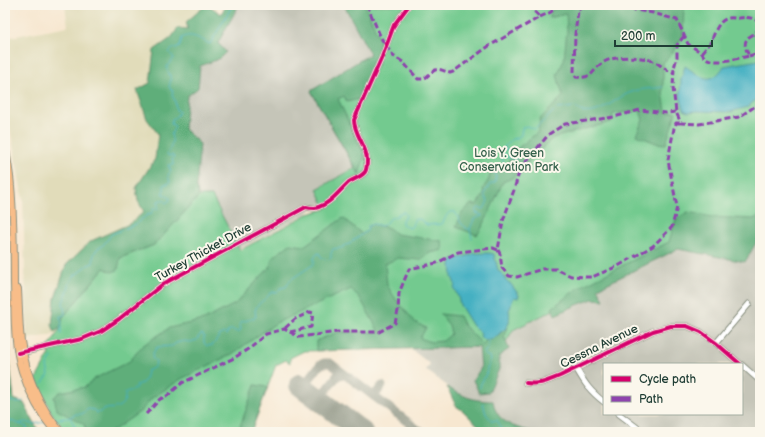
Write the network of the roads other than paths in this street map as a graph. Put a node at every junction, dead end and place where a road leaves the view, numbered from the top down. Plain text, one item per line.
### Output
1 (409, 5) edge
2 (5, 144) edge
3 (749, 304) dead end
4 (716, 343) junction
5 (21, 353) junction
6 (739, 363) edge
7 (743, 367) edge
8 (576, 368) junction
9 (760, 381) edge
10 (526, 383) dead end
11 (603, 401) edge
12 (620, 415) edge
13 (54, 429) edge
14 (61, 432) edge
15 (642, 432) edge

1 - 5 street, Turkey Thicket Drive
2 - 5 main road
3 - 4 street
4 - 6 street, Cessna Avenue
4 - 8 street, Cessna Avenue
5 - 13 main road
7 - 9 street, Cessna Avenue
8 - 10 street, Cessna Avenue
8 - 11 street
12 - 15 street
13 - 14 main road

